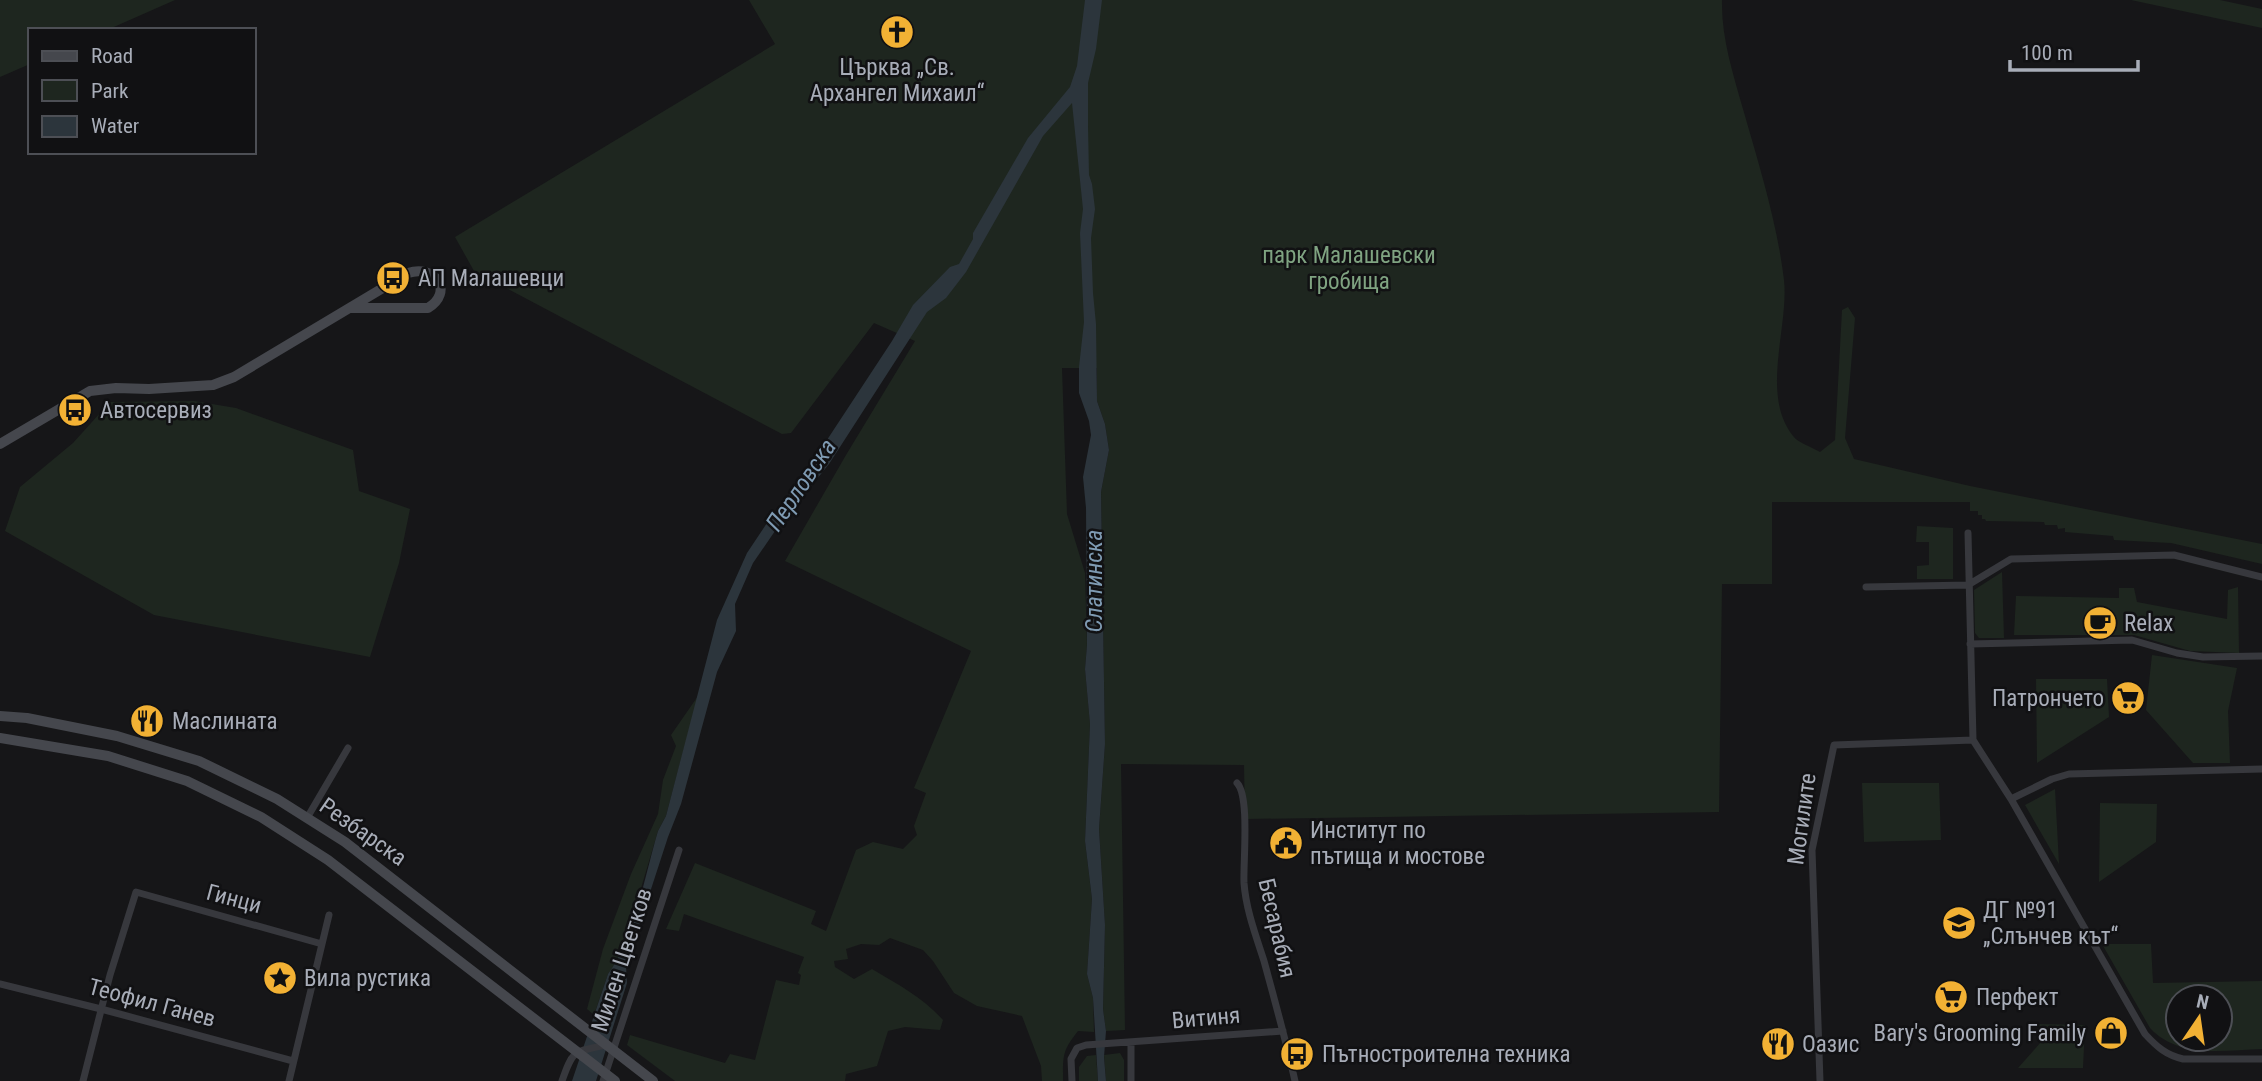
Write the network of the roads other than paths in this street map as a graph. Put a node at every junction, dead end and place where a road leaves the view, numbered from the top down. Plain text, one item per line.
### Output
1 (351, 307) junction
2 (0, 444) edge
3 (1968, 533) dead end
4 (2262, 577) edge
5 (1968, 585) junction
6 (1866, 587) dead end
7 (1970, 644) junction
8 (2262, 656) edge
9 (0, 716) edge
10 (0, 738) edge
11 (1973, 740) junction
12 (348, 748) dead end
13 (2262, 769) edge
14 (1237, 783) dead end
15 (2011, 799) junction
16 (307, 818) junction
17 (679, 850) dead end
18 (329, 915) dead end
19 (322, 944) junction
20 (0, 984) edge
21 (101, 1009) junction
22 (1283, 1031) junction
23 (1132, 1043) junction
24 (610, 1048) junction
25 (577, 1052) junction
26 (2262, 1059) edge
27 (293, 1061) junction
28 (604, 1077) edge
29 (83, 1081) edge
30 (289, 1081) edge
31 (562, 1081) edge
32 (615, 1081) edge
33 (653, 1081) edge
34 (1072, 1081) edge
35 (1131, 1081) edge
36 (1295, 1081) edge
37 (1820, 1081) edge

1 - 1 street
1 - 2 street
3 - 5 street
4 - 5 street
5 - 6 street
5 - 7 street
7 - 8 street
7 - 11 street
9 - 16 street, Резбарска
10 - 25 street, Резбарска
11 - 15 street
11 - 37 street, Могилите
12 - 16 street
13 - 15 street
14 - 22 street, Бесарабия
15 - 26 street
16 - 24 street, Резбарска
17 - 24 street, Милен Цветков
18 - 19 street
19 - 21 street, Гинци
19 - 27 street
20 - 21 street, Теофил Ганев
21 - 27 street, Теофил Ганев
21 - 29 street
22 - 23 street, Витиня
22 - 36 street, Бесарабия
23 - 34 street, Витиня
23 - 35 street
24 - 25 street, Милен Цветков
24 - 28 street, Милен Цветков
24 - 33 street, Резбарска
25 - 28 street, Резбарска
25 - 31 street, Милен Цветков
27 - 30 street
28 - 32 street, Резбарска

